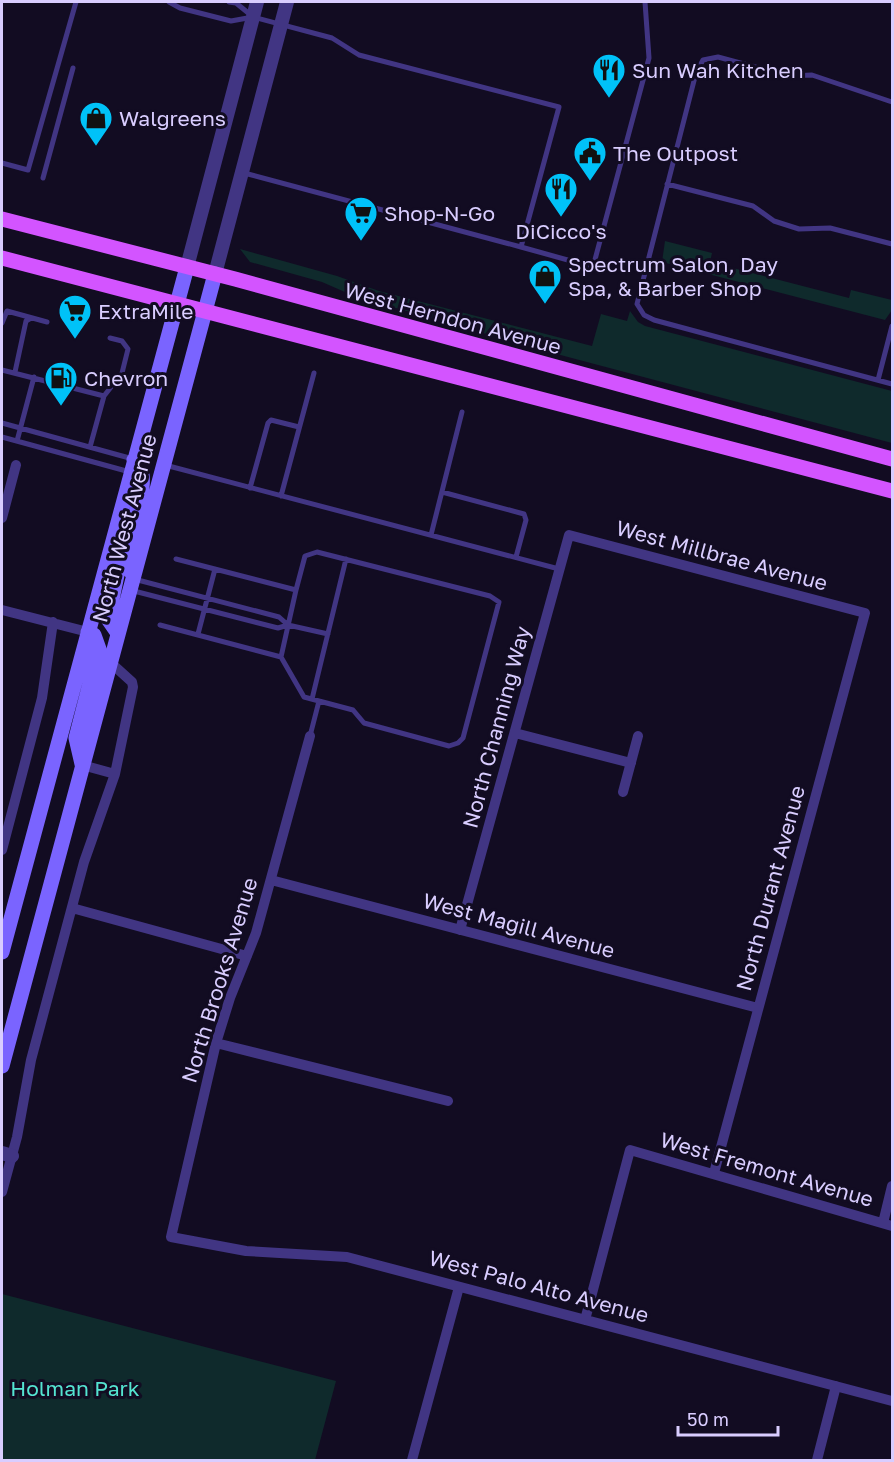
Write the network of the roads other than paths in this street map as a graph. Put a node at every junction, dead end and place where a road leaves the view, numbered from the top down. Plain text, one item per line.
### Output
1 (76, 2) edge
2 (169, 2) edge
3 (229, 2) edge
4 (257, 2) edge
5 (287, 2) edge
6 (645, 2) edge
7 (253, 17) junction
8 (282, 24) junction
9 (73, 68) dead end
10 (892, 102) edge
11 (2, 163) edge
12 (242, 173) junction
13 (43, 178) dead end
14 (667, 184) junction
15 (2, 219) edge
16 (892, 244) edge
17 (521, 247) junction
18 (2, 258) edge
19 (187, 267) junction
20 (215, 274) junction
21 (176, 303) junction
22 (205, 311) junction
23 (31, 318) junction
24 (47, 322) dead end
25 (2, 323) edge
26 (892, 326) edge
27 (110, 338) dead end
28 (2, 370) edge
29 (15, 372) junction
30 (314, 373) dead end
31 (34, 377) junction
32 (878, 380) junction
33 (892, 384) edge
34 (104, 396) junction
35 (462, 412) dead end
36 (2, 423) edge
37 (21, 428) junction
38 (299, 428) junction
39 (2, 437) edge
40 (17, 441) junction
41 (90, 447) junction
42 (892, 459) edge
43 (163, 464) junction
44 (16, 465) dead end
45 (132, 466) junction
46 (250, 488) junction
47 (892, 491) edge
48 (442, 492) junction
49 (281, 496) junction
50 (2, 518) edge
51 (114, 535) junction
52 (431, 535) junction
53 (569, 535) joint
54 (516, 557) junction
55 (176, 559) dead end
56 (346, 559) junction
57 (215, 569) junction
58 (559, 569) junction
59 (131, 584) junction
60 (296, 590) junction
61 (207, 598) junction
62 (204, 609) junction
63 (2, 610) edge
64 (865, 613) joint
65 (53, 622) junction
66 (160, 625) dead end
67 (288, 625) junction
68 (88, 632) junction
69 (117, 632) junction
70 (198, 634) junction
71 (328, 634) junction
72 (281, 657) junction
73 (111, 663) junction
74 (312, 699) junction
75 (319, 701) junction
76 (515, 732) junction
77 (310, 736) joint
78 (638, 736) dead end
79 (631, 763) junction
80 (82, 765) junction
81 (115, 774) junction
82 (623, 792) dead end
83 (2, 850) edge
84 (271, 880) junction
85 (72, 908) junction
86 (460, 930) junction
87 (2, 952) edge
88 (247, 956) junction
89 (758, 1008) junction
90 (216, 1043) junction
91 (2, 1066) edge
92 (448, 1101) dead end
93 (7, 1154) edge
94 (714, 1173) junction
95 (892, 1186) edge
96 (2, 1192) edge
97 (888, 1225) edge
98 (171, 1238) joint
99 (459, 1287) junction
100 (585, 1320) junction
101 (836, 1386) junction
102 (892, 1401) edge
103 (416, 1460) edge
104 (817, 1461) edge

1 - 11 lane
2 - 7 lane
3 - 7 lane
4 - 7 street, North West Avenue
5 - 8 street, North West Avenue
6 - 17 lane
7 - 8 lane
7 - 19 street, North West Avenue
8 - 12 street, North West Avenue
8 - 17 lane
9 - 13 lane
10 - 14 lane
12 - 17 lane
12 - 20 street, North West Avenue
14 - 16 lane
14 - 32 lane
15 - 19 main road, West Herndon Avenue
18 - 21 main road
19 - 20 main road, West Herndon Avenue
19 - 21 main road, North West Avenue
20 - 22 main road, North West Avenue
20 - 42 main road, West Herndon Avenue
21 - 22 main road
21 - 45 main road, North West Avenue
22 - 43 main road, North West Avenue
22 - 47 main road
23 - 24 lane
23 - 25 lane
23 - 29 lane
26 - 32 lane
27 - 34 lane
28 - 29 lane
29 - 31 lane
30 - 38 lane
31 - 34 lane
31 - 37 lane
32 - 33 lane
34 - 41 lane
35 - 48 lane
36 - 37 lane
37 - 40 lane
37 - 41 lane
38 - 46 lane
38 - 49 lane
39 - 40 lane
40 - 45 lane
41 - 45 lane
43 - 46 lane
43 - 59 main road, North West Avenue
44 - 50 street
45 - 51 main road, North West Avenue
45 - 59 main road
46 - 49 lane
48 - 52 lane
48 - 54 lane
49 - 52 lane
51 - 68 main road, North West Avenue
51 - 69 main road
52 - 54 lane
53 - 58 street, North Channing Way
53 - 64 street, West Millbrae Avenue
54 - 58 lane
55 - 57 lane
56 - 60 lane
56 - 71 lane
56 - 75 lane
57 - 60 lane
57 - 61 lane
58 - 76 street, North Channing Way
59 - 61 lane
59 - 62 lane
59 - 69 main road, North West Avenue
60 - 67 lane
61 - 62 lane
61 - 67 lane
62 - 67 lane
62 - 70 lane
63 - 65 street
64 - 89 street, North Durant Avenue
65 - 68 street
65 - 83 street
66 - 70 lane
67 - 71 lane
67 - 72 lane
68 - 80 main road
68 - 87 main road, North West Avenue
69 - 73 main road, North West Avenue
70 - 72 lane
71 - 74 lane
72 - 74 lane
73 - 80 main road, North West Avenue
73 - 81 street
74 - 75 lane
75 - 77 lane
76 - 79 street
76 - 86 street, North Channing Way
77 - 84 street, North Brooks Avenue
78 - 79 street
79 - 82 street
80 - 81 street
80 - 91 main road, North West Avenue
81 - 85 street
84 - 86 street, West Magill Avenue
84 - 88 street, North Brooks Avenue
85 - 88 street
85 - 93 street
86 - 89 street, West Magill Avenue
88 - 90 street, North Brooks Avenue
89 - 94 street, North Durant Avenue
90 - 92 street
90 - 98 street, North Brooks Avenue
93 - 96 street
94 - 97 street, West Fremont Avenue
94 - 100 street, West Fremont Avenue
95 - 97 street
98 - 99 street, West Palo Alto Avenue
99 - 100 street, West Palo Alto Avenue
99 - 103 street
100 - 101 street, West Palo Alto Avenue
101 - 102 street, West Palo Alto Avenue
101 - 104 street

